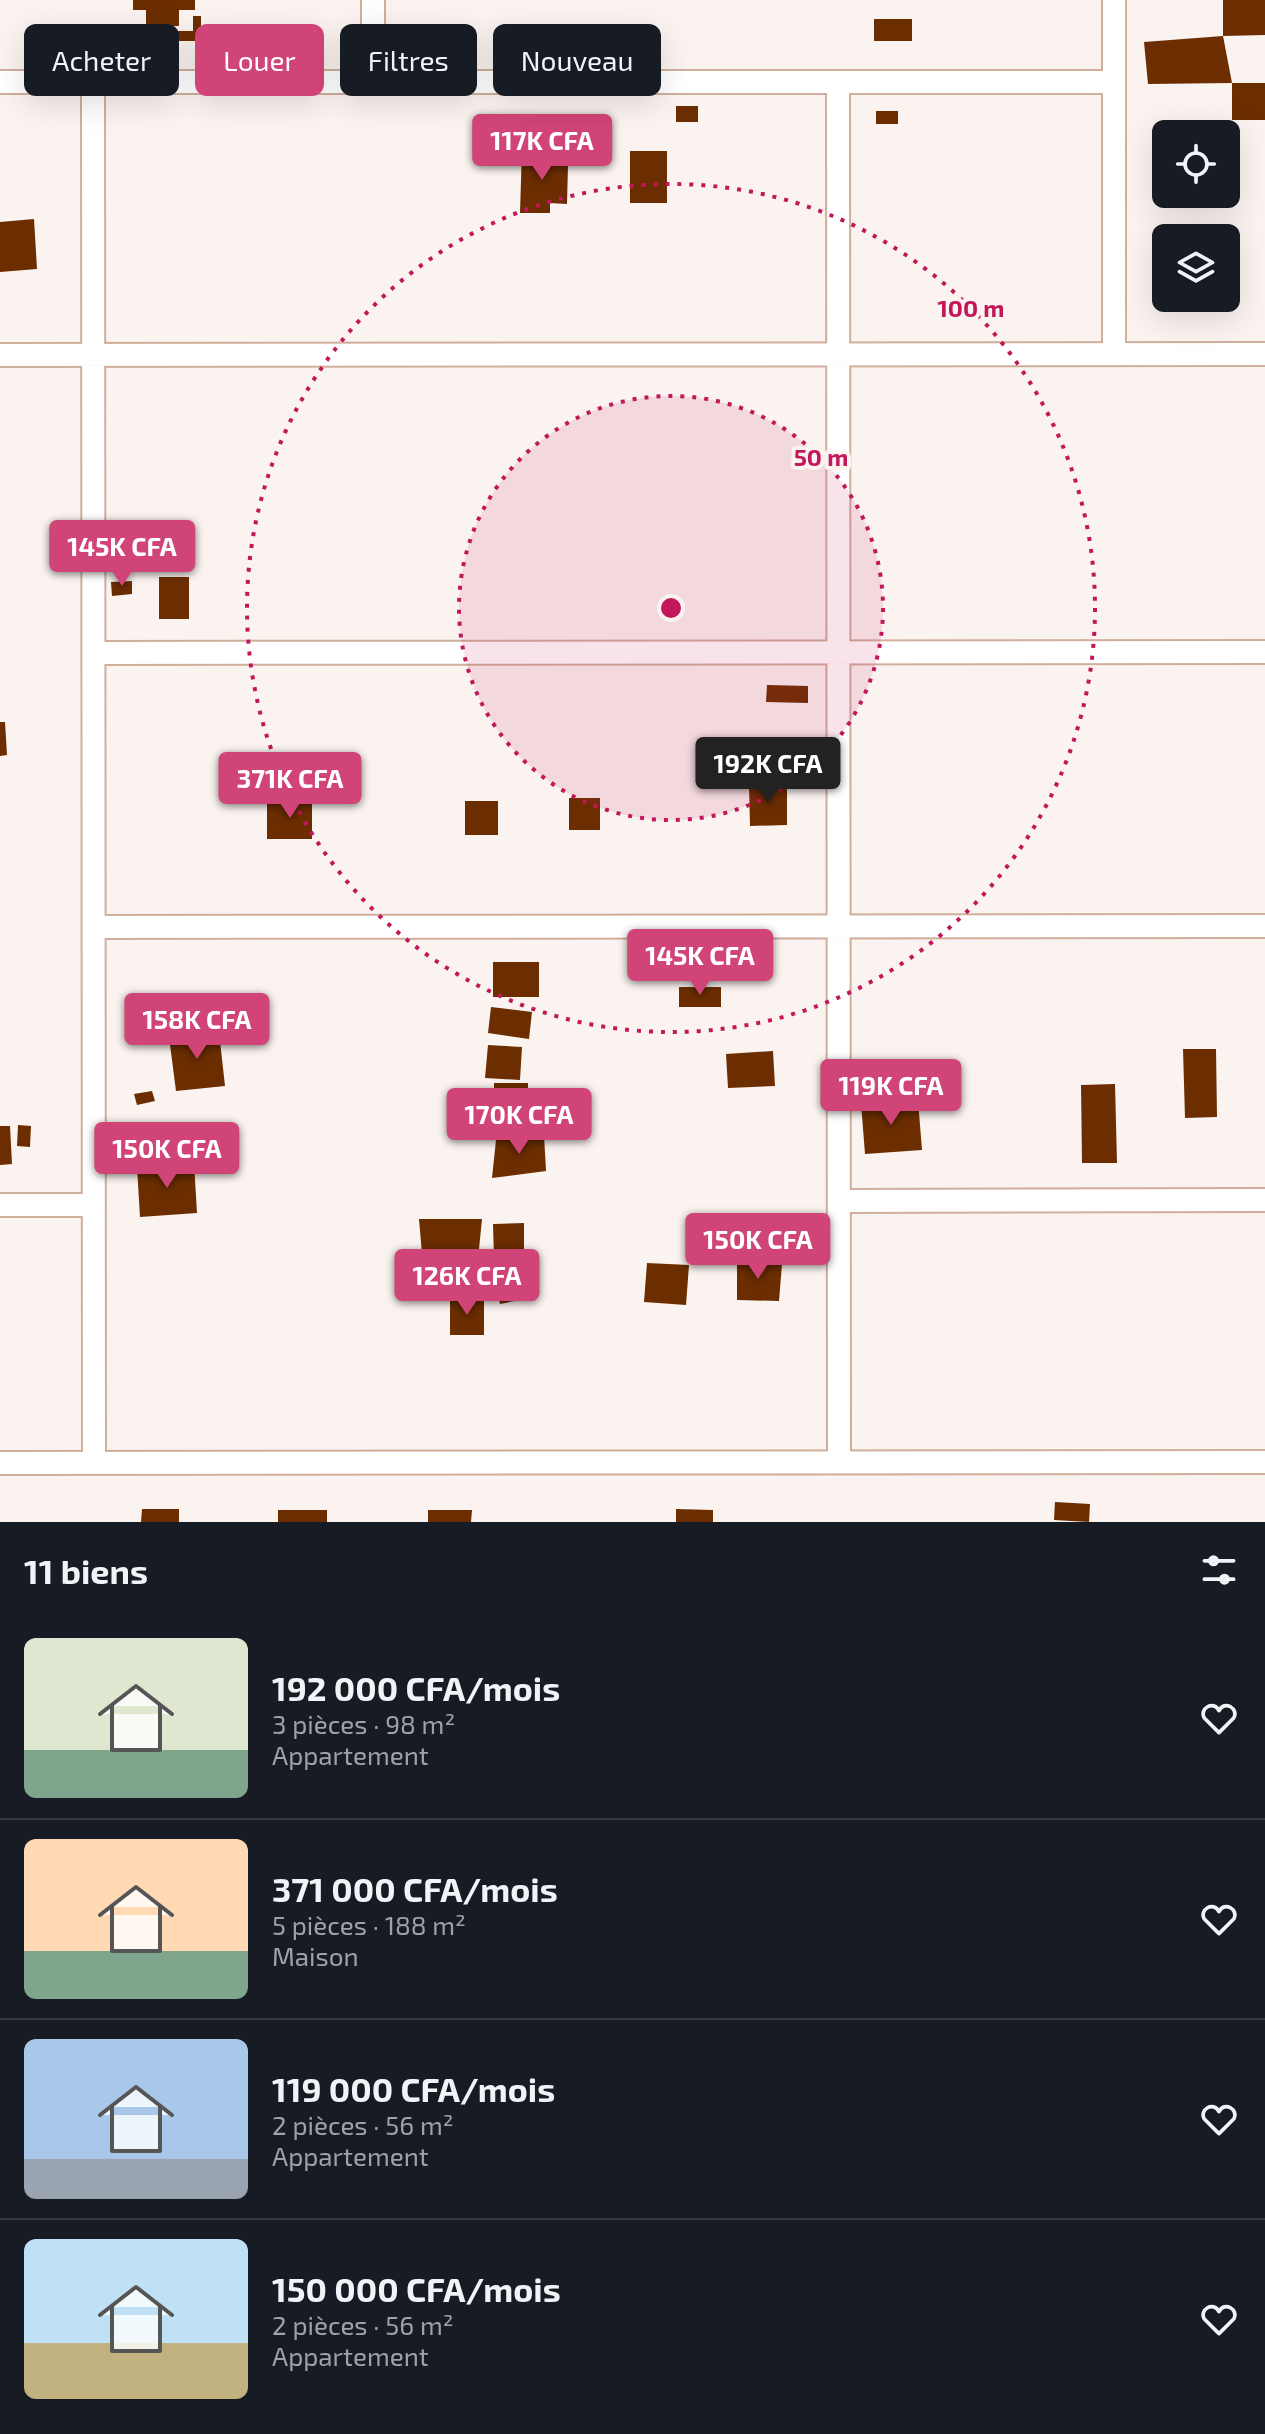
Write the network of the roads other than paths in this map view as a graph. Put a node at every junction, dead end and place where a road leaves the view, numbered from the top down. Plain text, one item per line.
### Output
1 (373, 0) edge
2 (1114, 0) edge
3 (373, 24) edge
4 (0, 82) edge
5 (24, 82) edge
6 (179, 82) edge
7 (340, 82) edge
8 (477, 82) edge
9 (838, 82) junction
10 (1114, 82) junction
11 (93, 96) edge
12 (838, 354) junction
13 (1114, 354) junction
14 (1265, 354) edge
15 (0, 355) edge
16 (93, 355) junction
17 (1265, 652) edge
18 (94, 653) junction
19 (839, 653) junction
20 (839, 926) junction
21 (1265, 926) edge
22 (94, 927) junction
23 (1265, 1200) edge
24 (839, 1201) junction
25 (0, 1205) edge
26 (94, 1205) junction
27 (839, 1462) junction
28 (1265, 1462) edge
29 (0, 1463) edge
30 (94, 1463) junction

1 - 3 street
2 - 10 street
4 - 5 street
6 - 7 street
8 - 9 street
9 - 10 street
9 - 12 street
10 - 13 street
11 - 16 street
12 - 13 street
12 - 16 street
12 - 19 street
13 - 14 street
15 - 16 street
16 - 18 street
17 - 19 street
18 - 19 street
18 - 22 street
19 - 20 street
20 - 21 street
20 - 22 street
20 - 24 street
22 - 26 street
23 - 24 street
24 - 27 street
25 - 26 street
26 - 30 street
27 - 28 street
27 - 30 street
29 - 30 street

